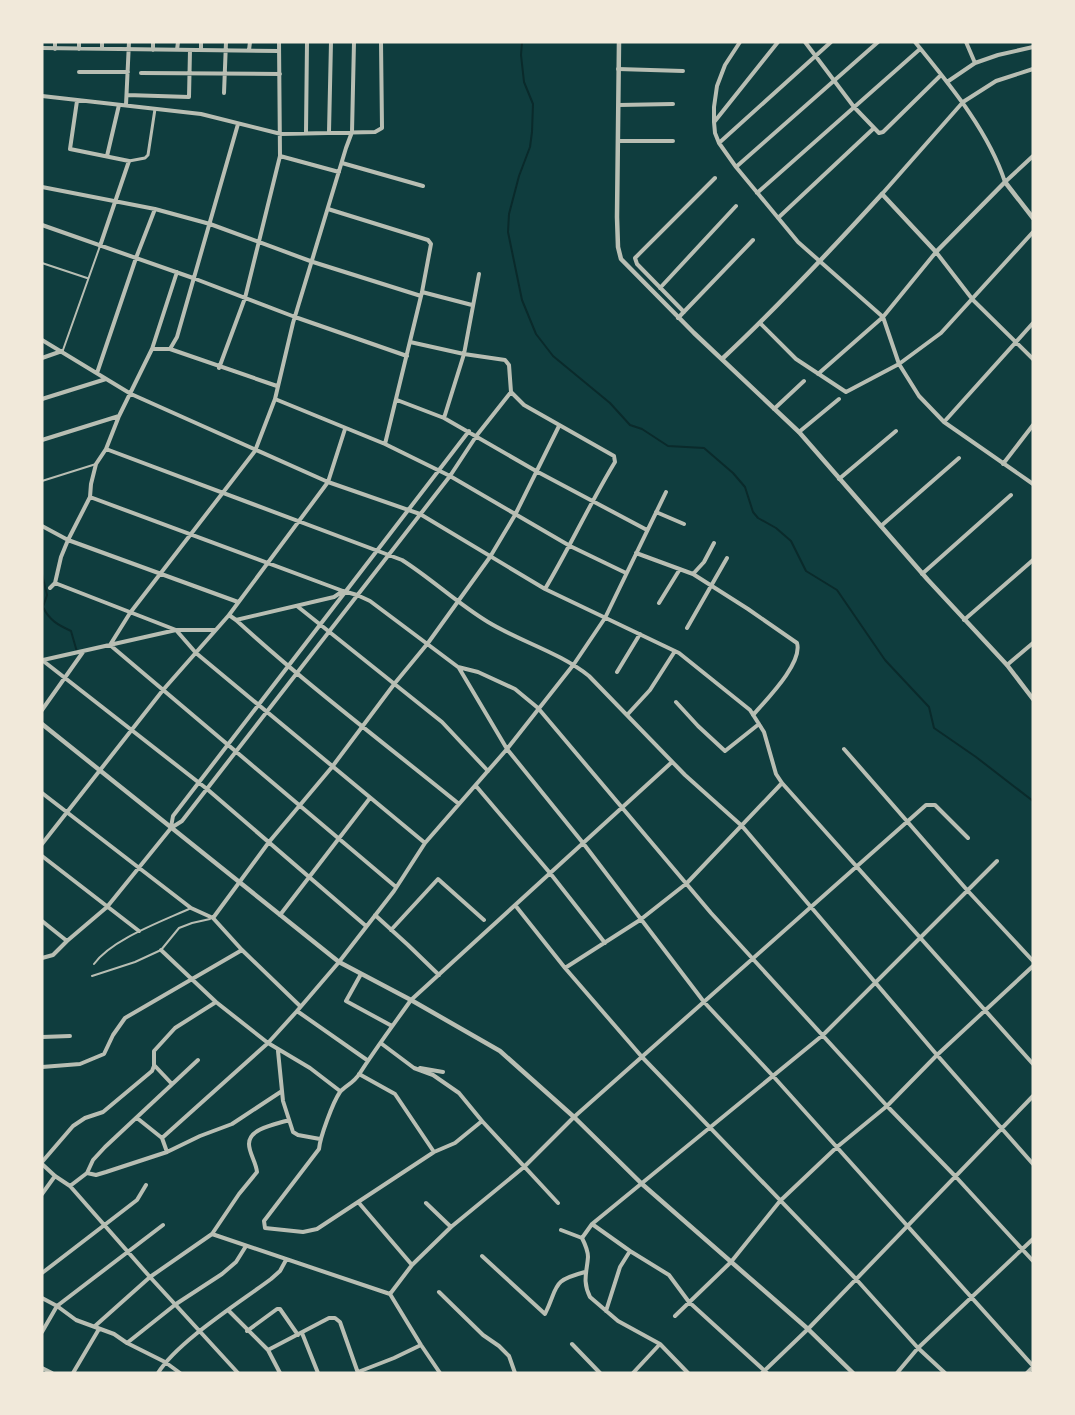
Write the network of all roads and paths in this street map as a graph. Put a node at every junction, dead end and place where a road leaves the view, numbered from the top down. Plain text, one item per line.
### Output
1 (55, 42) edge
2 (79, 42) edge
3 (102, 42) edge
4 (129, 42) edge
5 (153, 42) edge
6 (177, 42) edge
7 (201, 42) edge
8 (226, 42) edge
9 (249, 42) edge
10 (279, 42) edge
11 (307, 42) edge
12 (331, 42) edge
13 (354, 42) edge
14 (381, 42) edge
15 (618, 42) edge
16 (740, 42) edge
17 (778, 42) edge
18 (805, 42) edge
19 (831, 42) edge
20 (878, 42) edge
21 (915, 42) edge
22 (966, 42) edge
23 (1033, 47) edge
24 (42, 48) edge
25 (55, 49) junction
26 (79, 49) junction
27 (102, 49) junction
28 (128, 49) junction
29 (921, 49) junction
30 (153, 50) junction
31 (177, 50) junction
32 (190, 50) junction
33 (201, 50) junction
34 (226, 50) junction
35 (249, 50) junction
36 (279, 51) junction
37 (814, 56) junction
38 (975, 63) junction
39 (618, 69) junction
40 (1033, 69) edge
41 (683, 71) dead end
42 (79, 72) dead end
43 (128, 72) junction
44 (141, 73) dead end
45 (189, 74) junction
46 (225, 74) junction
47 (280, 74) junction
48 (941, 75) junction
49 (834, 81) junction
50 (947, 82) junction
51 (224, 93) dead end
52 (127, 95) junction
53 (42, 96) edge
54 (77, 101) junction
55 (963, 102) junction
56 (673, 104) dead end
57 (119, 105) junction
58 (126, 105) junction
59 (619, 105) junction
60 (854, 107) junction
61 (155, 109) junction
62 (714, 122) junction
63 (238, 124) junction
64 (873, 129) junction
65 (306, 132) junction
66 (329, 132) junction
67 (352, 132) junction
68 (281, 134) junction
69 (618, 141) junction
70 (673, 141) dead end
71 (719, 143) junction
72 (107, 156) junction
73 (280, 156) junction
74 (1033, 156) edge
75 (129, 161) junction
76 (342, 163) junction
77 (736, 166) junction
78 (339, 172) junction
79 (715, 178) dead end
80 (1005, 182) junction
81 (423, 186) dead end
82 (42, 187) edge
83 (757, 193) junction
84 (882, 194) junction
85 (116, 202) junction
86 (736, 206) dead end
87 (155, 209) junction
88 (328, 209) junction
89 (778, 218) junction
90 (1033, 218) edge
91 (210, 224) junction
92 (42, 225) edge
93 (1033, 232) edge
94 (753, 240) dead end
95 (258, 242) junction
96 (100, 246) junction
97 (936, 252) junction
98 (136, 258) junction
99 (42, 262) edge
100 (313, 262) junction
101 (820, 262) junction
102 (177, 272) junction
103 (479, 274) dead end
104 (87, 278) junction
105 (193, 278) junction
106 (660, 288) junction
107 (422, 294) junction
108 (245, 298) junction
109 (973, 300) junction
110 (472, 305) junction
111 (684, 312) junction
112 (295, 317) junction
113 (883, 317) junction
114 (678, 318) junction
115 (760, 323) junction
116 (1033, 324) edge
117 (42, 340) edge
118 (1016, 341) junction
119 (410, 342) junction
120 (152, 349) junction
121 (170, 349) junction
122 (63, 350) junction
123 (464, 354) junction
124 (407, 356) junction
125 (42, 358) edge
126 (722, 359) junction
127 (1033, 359) edge
128 (898, 364) junction
129 (219, 368) junction
130 (97, 373) junction
131 (818, 374) junction
132 (106, 379) junction
133 (804, 381) dead end
134 (277, 386) junction
135 (512, 392) junction
136 (131, 394) junction
137 (42, 399) edge
138 (275, 399) junction
139 (839, 399) dead end
140 (397, 400) junction
141 (774, 409) junction
142 (119, 416) junction
143 (444, 418) junction
144 (944, 422) junction
145 (1033, 425) edge
146 (559, 426) junction
147 (345, 429) junction
148 (469, 431) junction
149 (896, 431) dead end
150 (799, 432) junction
151 (477, 435) junction
152 (42, 440) edge
153 (385, 444) junction
154 (106, 449) junction
155 (255, 450) junction
156 (959, 458) dead end
157 (96, 464) junction
158 (1003, 464) junction
159 (438, 471) junction
160 (536, 471) junction
161 (450, 476) junction
162 (839, 479) junction
163 (42, 481) edge
164 (328, 482) junction
165 (1033, 484) edge
166 (224, 492) junction
167 (666, 492) dead end
168 (1011, 495) dead end
169 (90, 497) junction
170 (592, 500) junction
171 (408, 510) junction
172 (656, 513) junction
173 (420, 514) junction
174 (515, 515) junction
175 (298, 522) junction
176 (684, 524) dead end
177 (42, 526) edge
178 (880, 527) junction
179 (647, 530) junction
180 (189, 534) junction
181 (68, 540) junction
182 (714, 543) dead end
183 (570, 546) junction
184 (377, 550) junction
185 (636, 553) junction
186 (388, 556) junction
187 (490, 557) junction
188 (727, 558) dead end
189 (1033, 560) edge
190 (268, 562) junction
191 (680, 569) junction
192 (626, 573) junction
193 (160, 574) junction
194 (693, 574) junction
195 (922, 574) junction
196 (55, 582) junction
197 (712, 586) junction
198 (50, 588) dead end
199 (545, 589) junction
200 (345, 591) junction
201 (357, 595) junction
202 (238, 602) junction
203 (458, 602) junction
204 (659, 603) dead end
205 (297, 606) junction
206 (130, 613) junction
207 (229, 615) junction
208 (604, 618) junction
209 (236, 620) junction
210 (964, 620) junction
211 (321, 624) junction
212 (687, 627) dead end
213 (176, 630) junction
214 (216, 630) junction
215 (329, 630) junction
216 (640, 634) junction
217 (428, 643) junction
218 (1033, 643) edge
219 (110, 645) junction
220 (84, 651) junction
221 (675, 651) junction
222 (196, 653) junction
223 (42, 660) edge
224 (574, 664) junction
225 (1007, 665) junction
226 (288, 667) junction
227 (458, 667) junction
228 (617, 672) dead end
229 (296, 673) junction
230 (64, 679) junction
231 (395, 683) junction
232 (163, 690) junction
233 (1033, 699) edge
234 (676, 702) dead end
235 (258, 705) junction
236 (538, 708) junction
237 (42, 710) edge
238 (266, 711) junction
239 (627, 715) junction
240 (753, 715) junction
241 (42, 723) edge
242 (759, 724) junction
243 (363, 725) junction
244 (131, 730) junction
245 (228, 745) junction
246 (507, 749) junction
247 (844, 749) dead end
248 (235, 752) junction
249 (672, 762) junction
250 (332, 766) junction
251 (99, 770) junction
252 (488, 771) junction
253 (199, 782) junction
254 (782, 783) junction
255 (476, 786) junction
256 (207, 789) junction
257 (42, 793) edge
258 (370, 798) junction
259 (459, 804) junction
260 (300, 806) junction
261 (623, 807) junction
262 (66, 812) junction
263 (909, 822) junction
264 (742, 826) junction
265 (171, 828) junction
266 (968, 838) dead end
267 (339, 839) junction
268 (269, 842) junction
269 (425, 843) junction
270 (583, 843) junction
271 (42, 844) edge
272 (42, 855) edge
273 (997, 861) dead end
274 (138, 867) junction
275 (858, 867) junction
276 (550, 873) junction
277 (310, 877) junction
278 (239, 882) junction
279 (687, 883) junction
280 (396, 887) junction
281 (967, 890) junction
282 (515, 905) junction
283 (107, 907) junction
284 (812, 907) junction
285 (191, 908) junction
286 (375, 915) junction
287 (280, 916) junction
288 (213, 918) junction
289 (484, 920) dead end
290 (640, 920) junction
291 (42, 921) edge
292 (366, 926) junction
293 (392, 930) junction
294 (139, 931) junction
295 (920, 939) junction
296 (66, 941) junction
297 (605, 943) junction
298 (161, 950) junction
299 (242, 950) junction
300 (42, 958) edge
301 (753, 959) junction
302 (339, 962) junction
303 (94, 964) dead end
304 (1033, 964) edge
305 (565, 968) junction
306 (361, 974) junction
307 (438, 975) junction
308 (92, 976) dead end
309 (192, 980) junction
310 (876, 982) junction
311 (411, 1000) junction
312 (216, 1002) junction
313 (704, 1002) junction
314 (300, 1006) junction
315 (297, 1011) junction
316 (986, 1012) junction
317 (392, 1026) junction
318 (823, 1035) junction
319 (70, 1036) dead end
320 (42, 1037) edge
321 (267, 1043) junction
322 (382, 1044) junction
323 (278, 1050) junction
324 (937, 1055) junction
325 (642, 1057) junction
326 (198, 1060) dead end
327 (367, 1060) junction
328 (1033, 1064) edge
329 (154, 1066) junction
330 (42, 1067) edge
331 (414, 1068) junction
332 (443, 1072) dead end
333 (359, 1074) junction
334 (773, 1076) junction
335 (172, 1084) junction
336 (282, 1091) junction
337 (340, 1091) junction
338 (1033, 1096) edge
339 (887, 1106) junction
340 (574, 1117) junction
341 (137, 1118) junction
342 (289, 1120) junction
343 (482, 1121) junction
344 (710, 1127) junction
345 (1000, 1129) junction
346 (162, 1138) junction
347 (320, 1139) junction
348 (837, 1147) junction
349 (167, 1152) junction
350 (434, 1152) junction
351 (42, 1163) edge
352 (1033, 1164) edge
353 (524, 1167) junction
354 (87, 1173) junction
355 (55, 1176) junction
356 (956, 1177) junction
357 (642, 1184) junction
358 (146, 1185) dead end
359 (70, 1186) junction
360 (42, 1194) edge
361 (780, 1201) junction
362 (359, 1203) junction
363 (426, 1203) dead end
364 (558, 1203) dead end
365 (104, 1223) junction
366 (592, 1224) junction
367 (163, 1225) dead end
368 (908, 1226) junction
369 (451, 1227) junction
370 (561, 1230) dead end
371 (212, 1234) junction
372 (582, 1238) junction
373 (1033, 1239) edge
374 (246, 1246) junction
375 (1023, 1250) junction
376 (630, 1251) junction
377 (127, 1252) junction
378 (482, 1256) dead end
379 (286, 1260) junction
380 (1033, 1261) edge
381 (730, 1262) junction
382 (412, 1265) junction
383 (585, 1272) junction
384 (42, 1273) edge
385 (150, 1277) junction
386 (856, 1279) junction
387 (439, 1292) dead end
388 (390, 1294) junction
389 (971, 1297) junction
390 (42, 1298) edge
391 (690, 1302) junction
392 (176, 1304) junction
393 (57, 1306) junction
394 (229, 1311) junction
395 (606, 1311) junction
396 (675, 1316) dead end
397 (97, 1327) junction
398 (808, 1329) junction
399 (247, 1330) junction
400 (42, 1332) edge
401 (200, 1332) junction
402 (300, 1334) junction
403 (127, 1343) junction
404 (572, 1344) dead end
405 (660, 1344) junction
406 (421, 1345) junction
407 (918, 1348) junction
408 (268, 1350) junction
409 (165, 1362) junction
410 (1033, 1367) edge
411 (42, 1368) edge
412 (764, 1372) edge
413 (52, 1373) edge
414 (73, 1373) edge
415 (158, 1373) edge
416 (180, 1373) edge
417 (238, 1373) edge
418 (280, 1373) edge
419 (318, 1373) edge
420 (358, 1373) edge
421 (439, 1373) edge
422 (515, 1373) edge
423 (600, 1373) edge
424 (633, 1373) edge
425 (688, 1373) edge
426 (853, 1373) edge
427 (897, 1373) edge
428 (945, 1373) edge
429 (1028, 1373) edge

1 - 25 street
2 - 26 street
3 - 27 street
4 - 28 street
5 - 30 street
6 - 31 street
7 - 33 street
8 - 34 street
9 - 35 street
10 - 36 street
11 - 65 street
12 - 66 street
13 - 67 street
14 - 67 street
15 - 39 street
16 - 62 street
17 - 62 street
18 - 37 street
19 - 37 street
20 - 49 street
21 - 29 street
22 - 38 street
23 - 38 street
24 - 25 street
25 - 26 street
26 - 27 street
27 - 28 street
28 - 30 street
28 - 43 street
29 - 48 street
29 - 60 street
30 - 31 street
31 - 32 street
32 - 33 street
32 - 45 street
33 - 34 street
34 - 35 street
34 - 46 street
35 - 36 street
36 - 47 street
37 - 49 street
37 - 71 street
38 - 50 street
39 - 41 street
39 - 59 street
40 - 55 street
42 - 43 street
43 - 52 street
44 - 45 street
45 - 46 street
45 - 52 street
46 - 47 street
46 - 51 street
47 - 68 street
48 - 50 street
48 - 64 street
49 - 60 street
49 - 77 street
50 - 55 street
52 - 58 street
53 - 54 street
54 - 57 street
54 - 72 street
55 - 80 street
55 - 84 street
56 - 59 street
57 - 58 street
57 - 72 street
58 - 61 street
59 - 69 street
60 - 64 street
60 - 83 street
61 - 63 street
61 - 75 street
62 - 71 street
63 - 68 street
63 - 91 street
64 - 89 street
65 - 66 street
65 - 68 street
66 - 67 street
67 - 76 street
68 - 73 street
69 - 70 street
69 - 114 street
71 - 77 street
72 - 75 street
73 - 78 street
73 - 95 street
74 - 80 street
75 - 85 street
76 - 78 street
76 - 81 street
77 - 83 street
78 - 88 street
79 - 106 street
80 - 90 street
80 - 97 street
82 - 85 street
83 - 89 street
84 - 97 street
84 - 101 street
85 - 87 street
85 - 96 street
86 - 106 street
87 - 91 street
87 - 98 street
88 - 100 street
88 - 107 street
89 - 101 street
91 - 95 street
91 - 105 street
92 - 96 street
93 - 109 street
94 - 111 street
95 - 100 street
95 - 108 street
96 - 98 street
96 - 104 lane
97 - 109 street
97 - 113 street
98 - 102 street
98 - 130 street
99 - 104 lane
100 - 107 street
100 - 112 street
101 - 113 street
101 - 115 street
102 - 105 street
102 - 120 street
103 - 110 street
104 - 122 lane
105 - 108 street
105 - 121 street
106 - 111 street
107 - 110 street
107 - 119 street
108 - 112 street
108 - 129 street
109 - 118 street
109 - 128 street
110 - 123 street
111 - 114 street
112 - 124 street
112 - 134 street
113 - 128 street
113 - 131 street
114 - 126 street
115 - 126 street
115 - 131 street
116 - 118 street
117 - 122 street
118 - 127 street
118 - 144 street
119 - 123 street
119 - 124 street
120 - 121 street
120 - 136 street
121 - 129 street
122 - 125 street
122 - 130 street
123 - 135 street
123 - 143 street
124 - 140 street
126 - 141 street
128 - 131 street
128 - 144 street
129 - 134 street
130 - 132 street
132 - 136 street
132 - 137 street
133 - 141 street
134 - 138 street
135 - 146 street
135 - 151 street
136 - 142 street
136 - 155 street
138 - 147 street
138 - 155 street
139 - 150 street
140 - 143 street
140 - 153 street
141 - 150 street
142 - 152 street
142 - 154 street
143 - 148 street
144 - 158 street
145 - 158 street
146 - 160 street
146 - 170 street
147 - 153 street
147 - 164 street
148 - 151 street
148 - 159 street
149 - 162 street
150 - 162 street
151 - 160 street
151 - 161 street
153 - 159 street
154 - 157 street
154 - 166 street
155 - 164 street
155 - 166 street
156 - 178 street
157 - 163 lane
157 - 169 street
158 - 165 street
159 - 161 street
159 - 171 street
160 - 170 street
160 - 174 street
161 - 173 street
161 - 174 street
162 - 178 street
164 - 171 street
164 - 175 street
166 - 175 street
166 - 180 street
167 - 172 street
168 - 195 street
169 - 180 street
169 - 181 street
170 - 179 street
170 - 183 street
171 - 173 street
171 - 184 street
172 - 176 street
172 - 179 street
173 - 186 street
173 - 187 street
174 - 183 street
174 - 187 street
175 - 184 street
175 - 190 street
177 - 181 street
178 - 195 street
179 - 185 street
180 - 190 street
180 - 193 street
181 - 193 street
181 - 196 street
182 - 194 street
183 - 192 street
183 - 199 street
184 - 186 street
184 - 200 street
185 - 191 street
185 - 192 street
186 - 201 street
186 - 203 street
187 - 199 street
187 - 203 street
188 - 197 street
189 - 210 street
190 - 200 street
190 - 202 street
191 - 194 street
191 - 204 street
192 - 208 street
193 - 202 street
193 - 206 street
194 - 197 street
195 - 210 street
196 - 198 street
196 - 206 street
197 - 212 street
197 - 240 street
199 - 208 street
200 - 201 street
200 - 205 street
200 - 211 street
201 - 215 street
201 - 217 street
202 - 207 street
203 - 217 street
203 - 224 street
205 - 209 street
205 - 211 street
206 - 213 street
206 - 219 street
207 - 209 street
207 - 214 street
208 - 216 street
208 - 224 street
209 - 226 street
210 - 225 street
211 - 215 street
211 - 226 street
213 - 214 street
213 - 219 street
213 - 222 street
214 - 222 street
215 - 229 street
215 - 231 street
216 - 221 street
216 - 228 street
217 - 227 street
217 - 231 street
218 - 225 street
219 - 220 street
219 - 232 street
220 - 223 street
220 - 230 street
221 - 239 street
221 - 240 street
222 - 232 street
222 - 235 street
223 - 230 street
224 - 236 street
224 - 239 street
225 - 233 street
226 - 229 street
226 - 235 street
227 - 236 street
227 - 246 street
229 - 238 street
229 - 243 street
230 - 237 street
230 - 244 street
231 - 243 street
231 - 252 street
232 - 244 street
232 - 245 street
234 - 242 street
235 - 238 street
235 - 245 street
236 - 246 street
236 - 261 street
238 - 248 street
238 - 250 street
239 - 249 street
240 - 242 street
241 - 251 street
242 - 254 street
243 - 250 street
243 - 259 street
244 - 251 street
244 - 253 street
245 - 248 street
245 - 253 street
246 - 252 street
246 - 270 street
247 - 263 street
248 - 256 street
248 - 260 street
249 - 261 street
249 - 264 street
250 - 258 street
250 - 260 street
251 - 262 street
251 - 265 street
252 - 255 street
253 - 256 street
253 - 265 street
254 - 264 street
254 - 275 street
255 - 259 street
255 - 276 street
256 - 265 street
256 - 268 street
257 - 262 street
258 - 267 street
258 - 269 street
259 - 269 street
260 - 267 street
260 - 268 street
261 - 270 street
261 - 279 street
262 - 271 street
262 - 274 street
263 - 266 street
263 - 275 street
263 - 281 street
264 - 279 street
264 - 284 street
265 - 274 street
265 - 278 street
267 - 277 street
267 - 280 street
268 - 277 street
268 - 278 street
269 - 280 street
270 - 276 street
270 - 290 street
272 - 283 street
273 - 281 street
274 - 283 street
274 - 285 street
275 - 284 street
275 - 295 street
276 - 282 street
276 - 297 street
277 - 287 street
277 - 292 street
278 - 287 street
278 - 288 street
279 - 290 street
279 - 301 street
280 - 286 street
281 - 295 street
281 - 304 street
282 - 305 street
282 - 307 street
283 - 294 street
283 - 296 street
284 - 301 street
284 - 310 street
285 - 288 street
285 - 294 lane
286 - 292 street
286 - 293 street
287 - 302 street
288 - 298 lane
288 - 299 street
289 - 293 street
290 - 297 street
290 - 313 street
291 - 296 street
292 - 302 street
293 - 307 street
294 - 303 lane
295 - 310 street
295 - 316 street
296 - 300 street
297 - 305 street
298 - 308 lane
298 - 309 street
299 - 309 street
299 - 314 street
301 - 313 street
301 - 318 street
302 - 306 street
302 - 314 street
304 - 316 street
305 - 325 street
306 - 311 street
306 - 317 street
307 - 311 street
309 - 312 street
309 - 330 street
310 - 318 street
310 - 324 street
311 - 317 street
311 - 340 street
312 - 321 street
312 - 329 street
313 - 325 street
313 - 334 street
314 - 315 street
315 - 321 street
315 - 327 street
316 - 324 street
316 - 328 street
317 - 322 street
318 - 334 street
318 - 339 street
319 - 320 street
321 - 323 street
321 - 346 street
322 - 327 street
322 - 331 street
323 - 336 street
323 - 337 street
324 - 339 street
324 - 345 street
325 - 340 street
325 - 344 street
326 - 335 street
327 - 333 street
329 - 335 street
329 - 351 street
331 - 332 street
331 - 343 street
333 - 337 street
333 - 350 street
334 - 344 street
334 - 348 street
335 - 341 street
336 - 342 street
336 - 349 street
337 - 347 street
338 - 345 street
339 - 348 street
339 - 356 street
340 - 353 street
340 - 357 street
341 - 346 street
341 - 354 street
342 - 347 street
342 - 371 street
343 - 350 street
343 - 353 street
344 - 357 street
344 - 361 street
345 - 352 street
345 - 356 street
346 - 349 street
347 - 362 street
348 - 361 street
348 - 368 street
349 - 354 street
350 - 362 street
351 - 355 street
353 - 364 street
353 - 369 street
354 - 359 street
355 - 359 street
355 - 360 street
356 - 368 street
356 - 375 street
357 - 366 street
357 - 381 street
358 - 365 street
359 - 365 street
361 - 381 street
361 - 386 street
362 - 382 street
363 - 369 street
365 - 377 street
365 - 384 street
366 - 372 street
366 - 376 street
367 - 377 street
368 - 386 street
368 - 389 street
369 - 382 street
370 - 372 street
371 - 374 street
371 - 385 street
372 - 383 street
373 - 375 street
374 - 379 street
374 - 392 street
375 - 380 street
375 - 389 street
376 - 391 street
376 - 395 street
377 - 385 street
377 - 393 street
378 - 383 street
379 - 388 street
379 - 394 street
381 - 391 street
381 - 398 street
382 - 388 street
383 - 395 street
385 - 392 street
385 - 397 street
386 - 398 street
386 - 407 street
387 - 422 street
388 - 406 street
389 - 407 street
389 - 410 street
390 - 393 street
391 - 396 street
391 - 412 street
392 - 401 street
392 - 403 street
393 - 397 street
393 - 400 street
394 - 399 street
394 - 401 street
395 - 405 street
397 - 403 street
397 - 414 street
398 - 412 street
398 - 426 street
399 - 402 street
399 - 408 street
401 - 409 street
401 - 417 street
402 - 408 street
402 - 419 street
402 - 420 street
403 - 409 street
404 - 423 street
405 - 424 street
405 - 425 street
406 - 420 street
406 - 421 street
407 - 427 street
407 - 428 street
408 - 418 street
409 - 415 street
409 - 416 street
410 - 429 street
411 - 413 street

